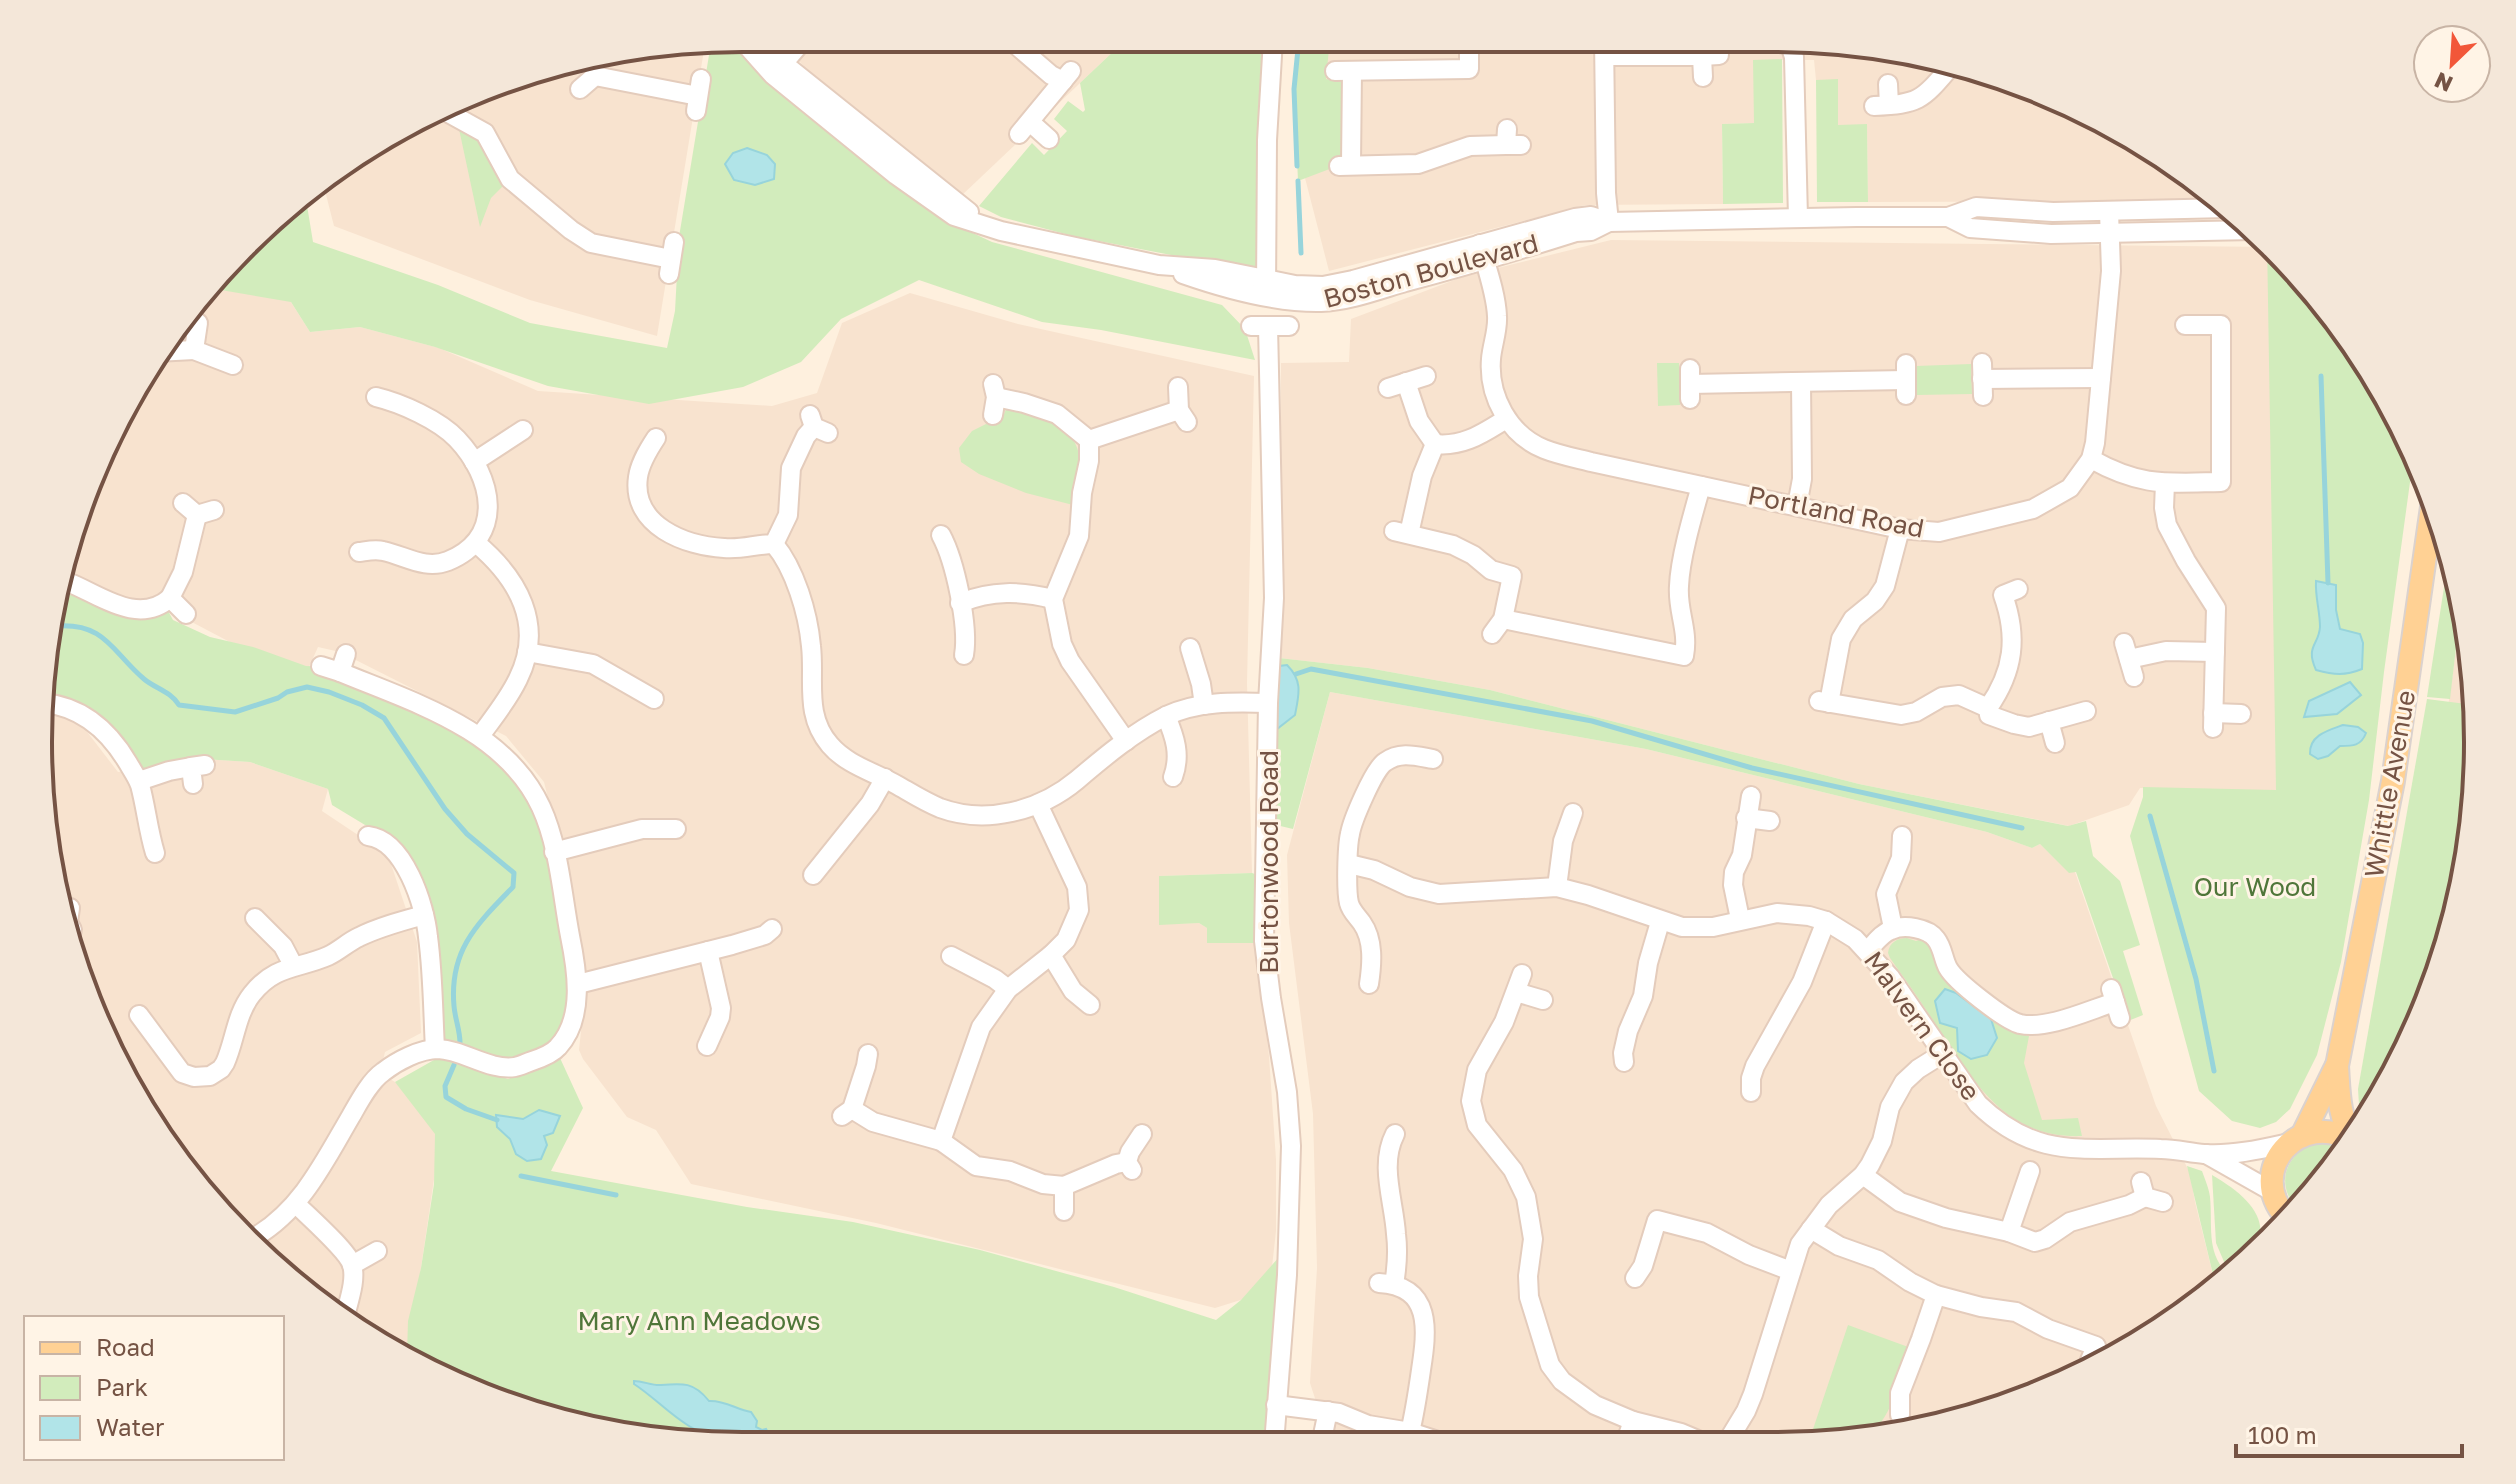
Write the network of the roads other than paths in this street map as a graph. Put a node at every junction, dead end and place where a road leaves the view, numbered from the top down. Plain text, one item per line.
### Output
1 (757, 52) edge
2 (768, 52) edge
3 (793, 52) edge
4 (1024, 52) edge
5 (1272, 52) edge
6 (1472, 52) edge
7 (1604, 52) edge
8 (1663, 52) edge
9 (1794, 52) edge
10 (594, 69) edge
11 (778, 69) junction
12 (1944, 74) edge
13 (1703, 77) dead end
14 (1888, 84) dead end
15 (580, 89) dead end
16 (699, 95) dead end
17 (454, 116) edge
18 (1049, 139) dead end
19 (1511, 140) dead end
20 (510, 179) junction
21 (495, 193) dead end
22 (2211, 208) edge
23 (2109, 211) junction
24 (1948, 217) junction
25 (1798, 218) junction
26 (1609, 222) junction
27 (2237, 230) edge
28 (2111, 233) junction
29 (1482, 252) junction
30 (671, 259) dead end
31 (1266, 288) junction
32 (198, 323) dead end
33 (2185, 325) dead end
34 (1289, 326) dead end
35 (194, 350) junction
36 (174, 351) edge
37 (235, 366) dead end
38 (1426, 376) dead end
39 (2101, 378) junction
40 (1982, 379) dead end
41 (1906, 380) dead end
42 (1801, 383) junction
43 (1690, 384) dead end
44 (1178, 387) dead end
45 (374, 398) dead end
46 (994, 399) dead end
47 (1506, 419) junction
48 (817, 425) dead end
49 (523, 430) dead end
50 (657, 436) dead end
51 (1089, 440) junction
52 (1435, 444) junction
53 (2091, 459) junction
54 (474, 462) junction
55 (2165, 483) junction
56 (1701, 486) junction
57 (1797, 506) junction
58 (198, 509) dead end
59 (2429, 527) edge
60 (1900, 529) junction
61 (941, 535) dead end
62 (476, 543) junction
63 (774, 544) junction
64 (356, 552) dead end
65 (71, 584) edge
66 (2018, 589) dead end
67 (170, 598) junction
68 (1053, 599) junction
69 (960, 603) junction
70 (186, 614) dead end
71 (1190, 648) dead end
72 (527, 652) junction
73 (2215, 652) junction
74 (964, 655) dead end
75 (2129, 659) dead end
76 (321, 666) dead end
77 (656, 700) dead end
78 (1268, 703) junction
79 (53, 704) edge
80 (1204, 705) junction
81 (1988, 708) junction
82 (2086, 711) dead end
83 (2241, 714) dead end
84 (1166, 716) junction
85 (2049, 721) junction
86 (480, 736) junction
87 (1126, 741) junction
88 (2055, 743) dead end
89 (1434, 760) dead end
90 (196, 772) dead end
91 (1173, 777) dead end
92 (885, 778) junction
93 (139, 781) junction
94 (1751, 796) dead end
95 (1038, 804) junction
96 (1574, 810) dead end
97 (1746, 818) junction
98 (1770, 821) dead end
99 (677, 829) dead end
100 (365, 836) dead end
101 (1902, 836) dead end
102 (554, 852) junction
103 (157, 854) dead end
104 (1349, 864) junction
105 (812, 876) dead end
106 (1557, 887) junction
107 (424, 915) junction
108 (255, 917) dead end
109 (1740, 919) junction
110 (1826, 921) junction
111 (1660, 922) junction
112 (1893, 928) junction
113 (772, 929) dead end
114 (1868, 950) junction
115 (708, 951) junction
116 (950, 954) dead end
117 (1051, 955) junction
118 (293, 965) junction
119 (578, 984) junction
120 (1368, 987) dead end
121 (1008, 989) junction
122 (1543, 1000) dead end
123 (2116, 1003) dead end
124 (1090, 1005) dead end
125 (140, 1014) dead end
126 (435, 1049) junction
127 (706, 1049) dead end
128 (868, 1054) dead end
129 (1942, 1054) junction
130 (1626, 1066) dead end
131 (2337, 1066) junction
132 (1752, 1096) dead end
133 (2346, 1128) edge
134 (1398, 1132) dead end
135 (1142, 1134) dead end
136 (2341, 1135) edge
137 (2295, 1140) junction
138 (941, 1141) junction
139 (2206, 1154) junction
140 (2030, 1171) dead end
141 (1863, 1175) junction
142 (1064, 1186) junction
143 (2149, 1194) dead end
144 (296, 1204) junction
145 (2278, 1204) edge
146 (1064, 1211) dead end
147 (1811, 1229) junction
148 (2009, 1232) junction
149 (259, 1234) edge
150 (377, 1251) dead end
151 (352, 1265) junction
152 (1791, 1271) junction
153 (1635, 1278) dead end
154 (1936, 1295) junction
155 (347, 1307) edge
156 (2101, 1349) edge
157 (1276, 1405) junction
158 (1328, 1411) junction
159 (1901, 1417) dead end
160 (1633, 1421) junction
161 (1275, 1432) edge
162 (1324, 1432) edge
163 (1410, 1432) joint
164 (1629, 1432) edge
165 (1677, 1432) edge
166 (1733, 1432) edge

1 - 11 street, Boston Boulevard
2 - 11 street, Boston Boulevard
3 - 11 street
4 - 18 street
5 - 31 street
6 - 19 street
7 - 26 street
8 - 13 street
9 - 25 street
10 - 15 street
10 - 16 street
11 - 31 street, Boston Boulevard
12 - 14 street
17 - 20 street
20 - 21 street
20 - 30 street
22 - 23 street, Boston Boulevard
23 - 24 street, Boston Boulevard
23 - 28 street, Portland Road
24 - 25 street, Boston Boulevard
24 - 28 street, Boston Boulevard
25 - 26 street, Boston Boulevard
26 - 29 street, Boston Boulevard
27 - 28 street, Boston Boulevard
28 - 39 street, Portland Road
29 - 31 street, Boston Boulevard
29 - 47 street, Portland Road
32 - 35 street
33 - 55 street
34 - 78 street, Burtonwood Road
35 - 36 street
35 - 37 street
38 - 52 street
39 - 40 street
39 - 53 street, Portland Road
41 - 42 street
42 - 43 street
42 - 57 street
44 - 51 street
45 - 54 street
46 - 51 street
47 - 52 street
47 - 56 street, Portland Road
48 - 63 street
49 - 54 street
50 - 63 street
51 - 68 street
52 - 56 street
53 - 55 street
53 - 60 street, Portland Road
54 - 62 street
55 - 73 street
56 - 57 street, Portland Road
57 - 60 street, Portland Road
58 - 67 street
59 - 131 main road, Whittle Avenue
60 - 81 street
61 - 69 street
62 - 64 street
62 - 72 street
63 - 92 street
65 - 67 street
66 - 81 street
67 - 70 street
68 - 69 street
68 - 87 street
69 - 74 street
71 - 80 street
72 - 77 street
72 - 86 street
73 - 75 street
73 - 83 street
76 - 86 street
78 - 80 street
78 - 157 street, Burtonwood Road
79 - 93 street
80 - 84 street
81 - 85 street
82 - 85 street
84 - 87 street
84 - 91 street
85 - 88 street
86 - 102 street
87 - 95 street
89 - 104 street
90 - 93 street
92 - 95 street
92 - 105 street
93 - 103 street
94 - 97 street
95 - 117 street
96 - 106 street
97 - 98 street
97 - 109 street
99 - 102 street
100 - 107 street
101 - 112 street
102 - 119 street
104 - 106 street, Malvern Close
104 - 120 street
106 - 111 street, Malvern Close
107 - 118 street
107 - 126 street
108 - 118 street
109 - 110 street, Malvern Close
109 - 111 street, Malvern Close
110 - 114 street, Malvern Close
110 - 132 street
111 - 130 street
112 - 114 street
112 - 123 street
113 - 115 street
114 - 129 street, Malvern Close
115 - 119 street
115 - 127 street
116 - 121 street
117 - 121 street
117 - 124 street
118 - 125 street
119 - 126 street
121 - 138 street
122 - 160 street
126 - 144 street
128 - 138 street
129 - 139 street, Malvern Close
129 - 141 street
131 - 133 main road, Whittle Avenue
131 - 137 main road, Whittle Avenue
134 - 163 street
135 - 142 street
136 - 137 main road
137 - 139 street, Malvern Close
137 - 145 main road, Whittle Avenue
138 - 142 street
139 - 145 street, Malvern Close
140 - 148 street
141 - 147 street
141 - 148 street
142 - 146 street
143 - 148 street
144 - 149 street
144 - 151 street
147 - 152 street
147 - 154 street
150 - 151 street
151 - 155 street
152 - 153 street
152 - 166 street
154 - 156 street
154 - 159 street
157 - 158 street
157 - 161 street, Burtonwood Road
158 - 162 street
158 - 163 street
160 - 164 street
160 - 165 street

